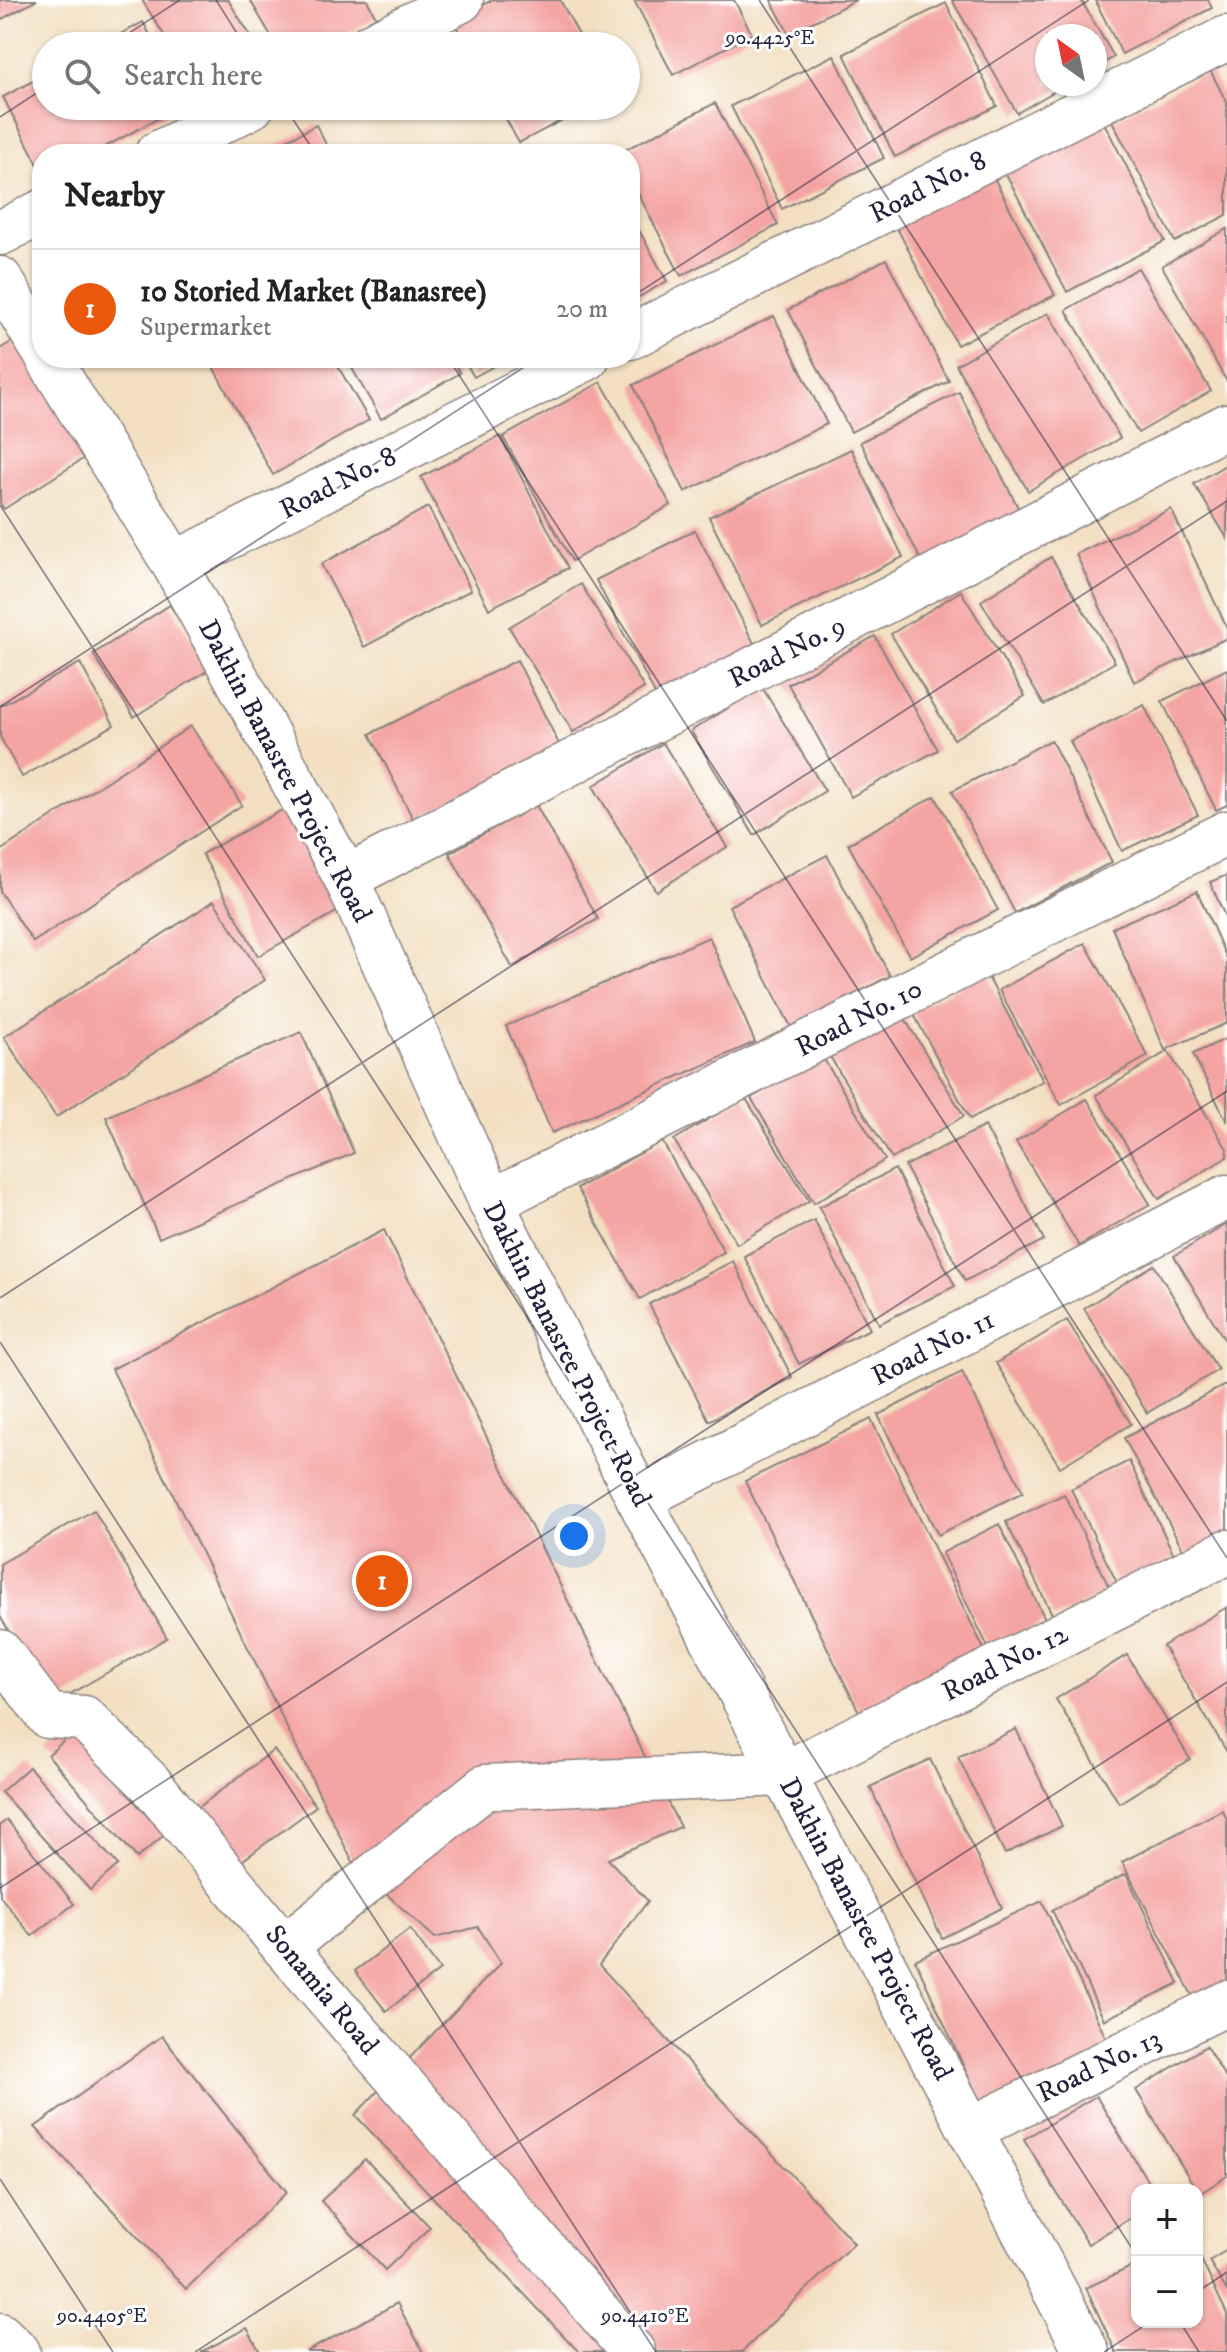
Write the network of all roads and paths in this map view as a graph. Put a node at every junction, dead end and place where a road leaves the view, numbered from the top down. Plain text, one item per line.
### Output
1 (461, 0) edge
2 (398, 32) edge
3 (1227, 38) edge
4 (224, 120) edge
5 (177, 144) edge
6 (32, 217) edge
7 (0, 233) edge
8 (0, 279) edge
9 (32, 332) edge
10 (640, 332) edge
11 (54, 368) edge
12 (567, 368) edge
13 (1227, 426) edge
14 (174, 564) junction
15 (1227, 833) edge
16 (346, 878) junction
17 (1227, 1197) edge
18 (491, 1202) junction
19 (639, 1499) junction
20 (1227, 1552) edge
21 (0, 1652) edge
22 (784, 1774) junction
23 (284, 1947) junction
24 (1227, 2003) edge
25 (971, 2129) junction
26 (0, 2335) edge
27 (18, 2352) edge
28 (633, 2352) edge
29 (1087, 2352) edge

1 - 2 street
3 - 10 street, Road No. 8
4 - 5 street
6 - 7 street
8 - 9 street
11 - 14 street, Dakhin Banasree Project Road
12 - 14 street, Road No. 8
13 - 16 street, Road No. 9
14 - 16 street, Dakhin Banasree Project Road
15 - 18 street, Road No. 10
16 - 18 street, Dakhin Banasree Project Road
17 - 19 street, Road No. 11
18 - 19 street, Dakhin Banasree Project Road
19 - 22 street, Dakhin Banasree Project Road
20 - 22 street, Road No. 12
21 - 23 street, Sonamia Road
22 - 23 street
22 - 25 street, Dakhin Banasree Project Road
23 - 28 street, Sonamia Road
24 - 25 street, Road No. 13
25 - 29 street, Dakhin Banasree Project Road
26 - 27 street

